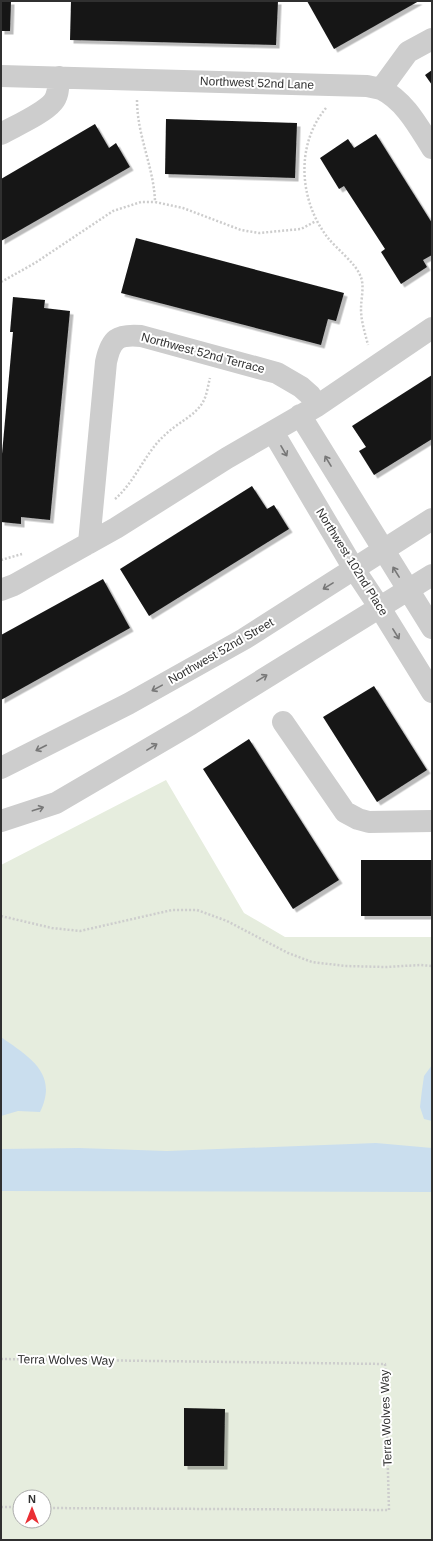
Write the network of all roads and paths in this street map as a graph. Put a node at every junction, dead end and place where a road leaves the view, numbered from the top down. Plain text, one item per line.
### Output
1 (432, 39) edge
2 (1, 76) edge
3 (59, 77) junction
4 (137, 80) junction
5 (340, 86) junction
6 (382, 89) junction
7 (1, 134) edge
8 (432, 148) edge
9 (155, 202) junction
10 (316, 221) junction
11 (1, 282) edge
12 (432, 328) edge
13 (216, 356) junction
14 (378, 365) junction
15 (309, 410) junction
16 (272, 432) junction
17 (92, 512) junction
18 (432, 519) edge
19 (89, 543) junction
20 (383, 551) junction
21 (354, 570) junction
22 (432, 575) edge
23 (1, 590) edge
24 (408, 591) junction
25 (380, 608) junction
26 (432, 628) edge
27 (432, 692) edge
28 (283, 722) dead end
29 (1, 768) edge
30 (1, 821) edge
31 (432, 821) edge
32 (1, 916) edge
33 (432, 966) edge
34 (1, 1359) edge
35 (1, 1507) edge
36 (12, 1507) edge
37 (52, 1508) edge

1 - 6 street
2 - 3 street, Northwest 52nd Lane
3 - 4 street, Northwest 52nd Lane
3 - 7 street
4 - 5 street, Northwest 52nd Lane
4 - 9 path
5 - 6 street, Northwest 52nd Lane
5 - 10 path
6 - 8 street
9 - 10 path
9 - 11 path
10 - 14 path
12 - 14 street
13 - 15 street, Northwest 52nd Terrace
13 - 17 path
13 - 17 street, Northwest 52nd Terrace
14 - 15 street
15 - 16 street
20 -> 15 street
16 - 19 street
16 -> 21 street, Northwest 102nd Place
17 - 19 street, Northwest 52nd Terrace
18 - 20 street, Northwest 52nd Street
19 - 23 street
20 - 21 street, Northwest 52nd Street
24 -> 20 street
21 - 25 street, Northwest 102nd Place
21 -> 29 street, Northwest 52nd Street
22 - 24 street
24 - 25 street
24 - 26 street
25 -> 27 street, Northwest 102nd Place
30 -> 25 street
28 - 31 street
32 - 33 path
34 - 37 path, Terra Wolves Way
35 - 36 path

